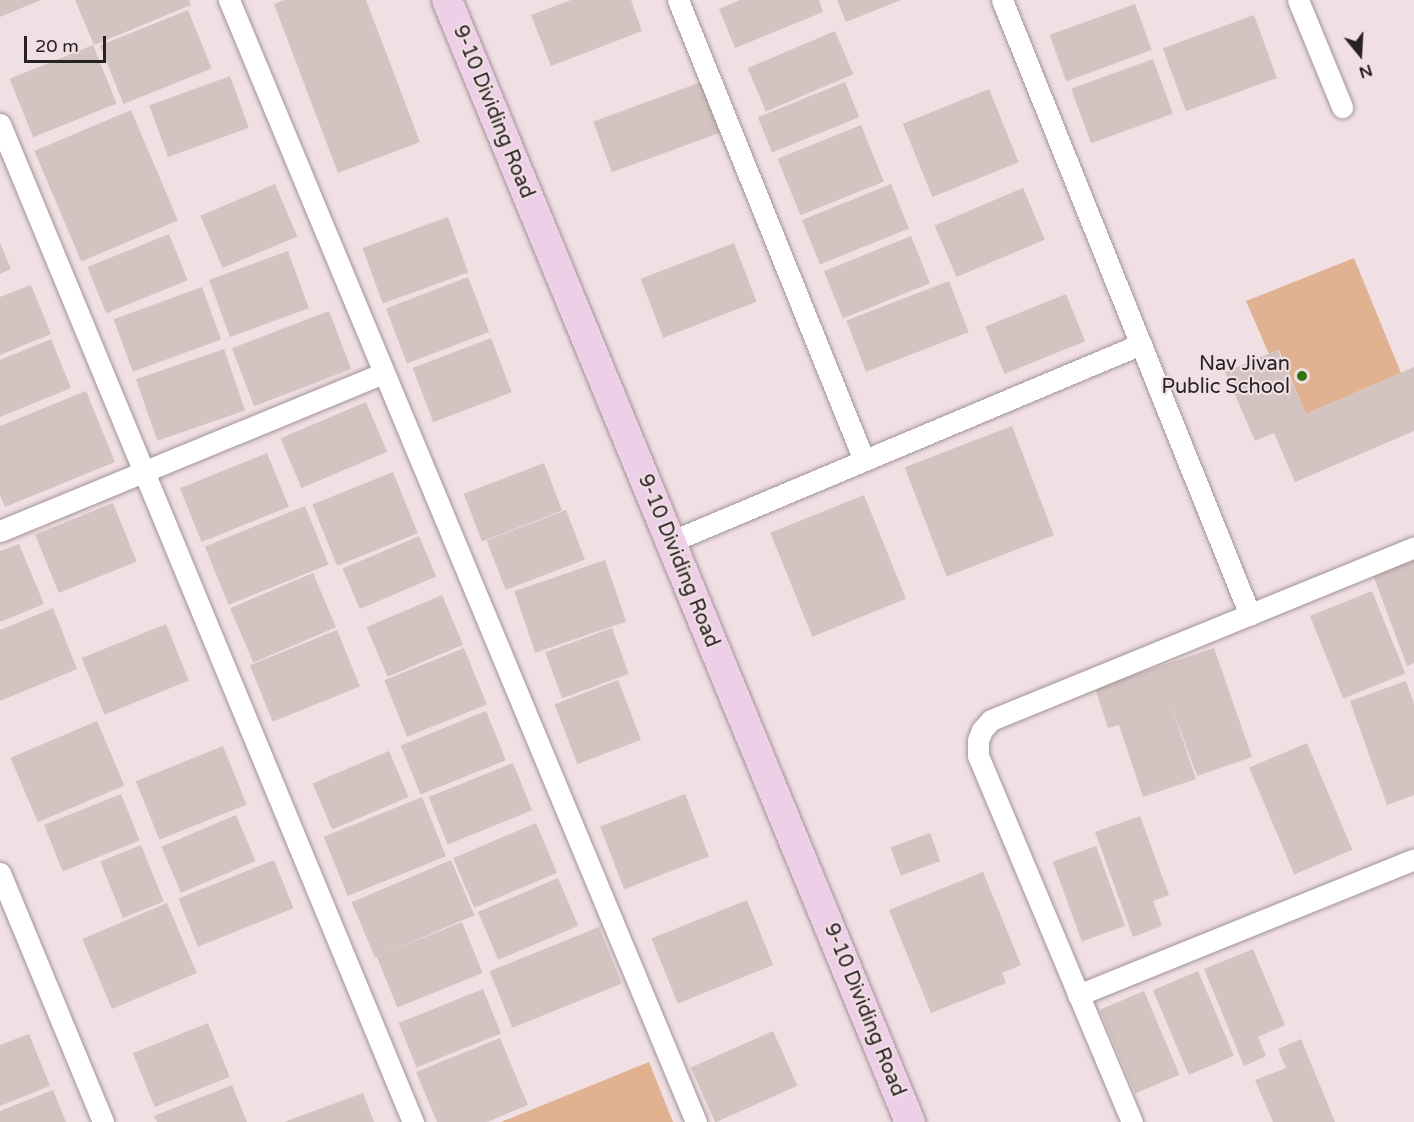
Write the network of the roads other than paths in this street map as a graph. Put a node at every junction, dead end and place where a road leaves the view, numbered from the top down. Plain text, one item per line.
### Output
1 (229, 0) edge
2 (447, 0) edge
3 (678, 0) edge
4 (1002, 0) edge
5 (1298, 0) edge
6 (1342, 107) dead end
7 (0, 124) edge
8 (1141, 344) junction
9 (384, 373) junction
10 (864, 460) junction
11 (144, 472) junction
12 (0, 531) edge
13 (670, 542) junction
14 (1414, 547) edge
15 (1250, 615) junction
16 (1414, 859) edge
17 (0, 873) edge
18 (1078, 995) junction
19 (103, 1122) edge
20 (413, 1122) edge
21 (696, 1122) edge
22 (910, 1122) edge
23 (1132, 1122) edge

1 - 9 street
2 - 13 street, 9-10 Dividing Road
3 - 10 street
4 - 8 street
5 - 6 street
7 - 11 street
8 - 10 street
8 - 15 street
9 - 11 street
9 - 21 street
10 - 13 street
11 - 12 street
11 - 20 street
13 - 22 street, 9-10 Dividing Road
14 - 15 street
15 - 18 street
16 - 18 street
17 - 19 street
18 - 23 street

